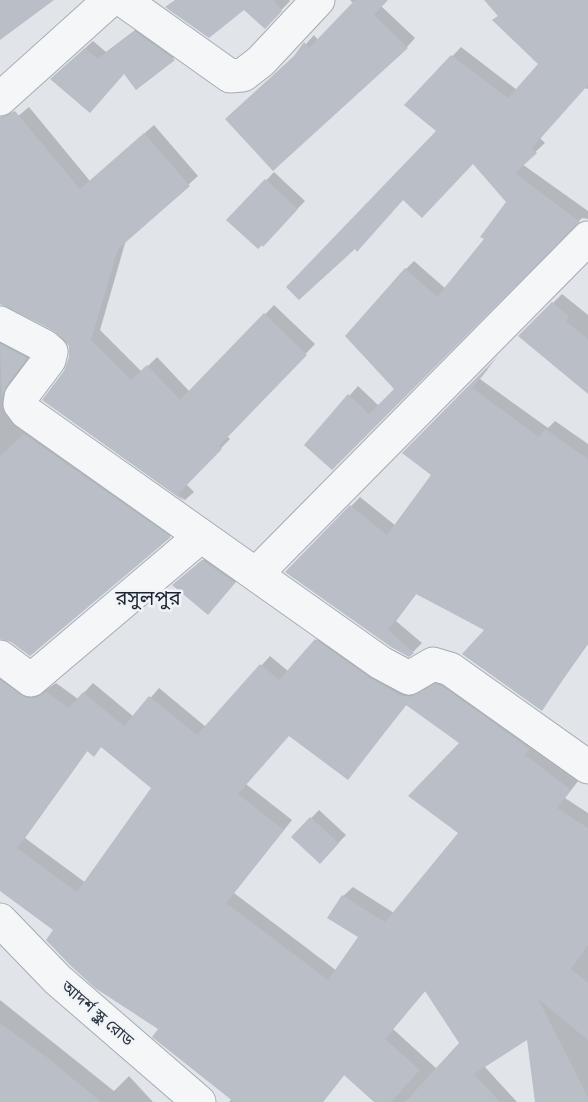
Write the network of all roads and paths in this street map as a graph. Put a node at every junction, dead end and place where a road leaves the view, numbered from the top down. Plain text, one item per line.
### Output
1 (110, 0) edge
2 (123, 0) edge
3 (318, 0) edge
4 (0, 99) edge
5 (588, 238) edge
6 (0, 323) edge
7 (201, 536) junction
8 (256, 574) junction
9 (0, 657) edge
10 (588, 767) edge
11 (0, 920) edge
12 (199, 1102) edge

1 - 4 street
2 - 3 street
5 - 8 street
6 - 7 street
7 - 8 street
7 - 9 street
8 - 10 street
11 - 12 street, আদর্শ স্কুল রোড

